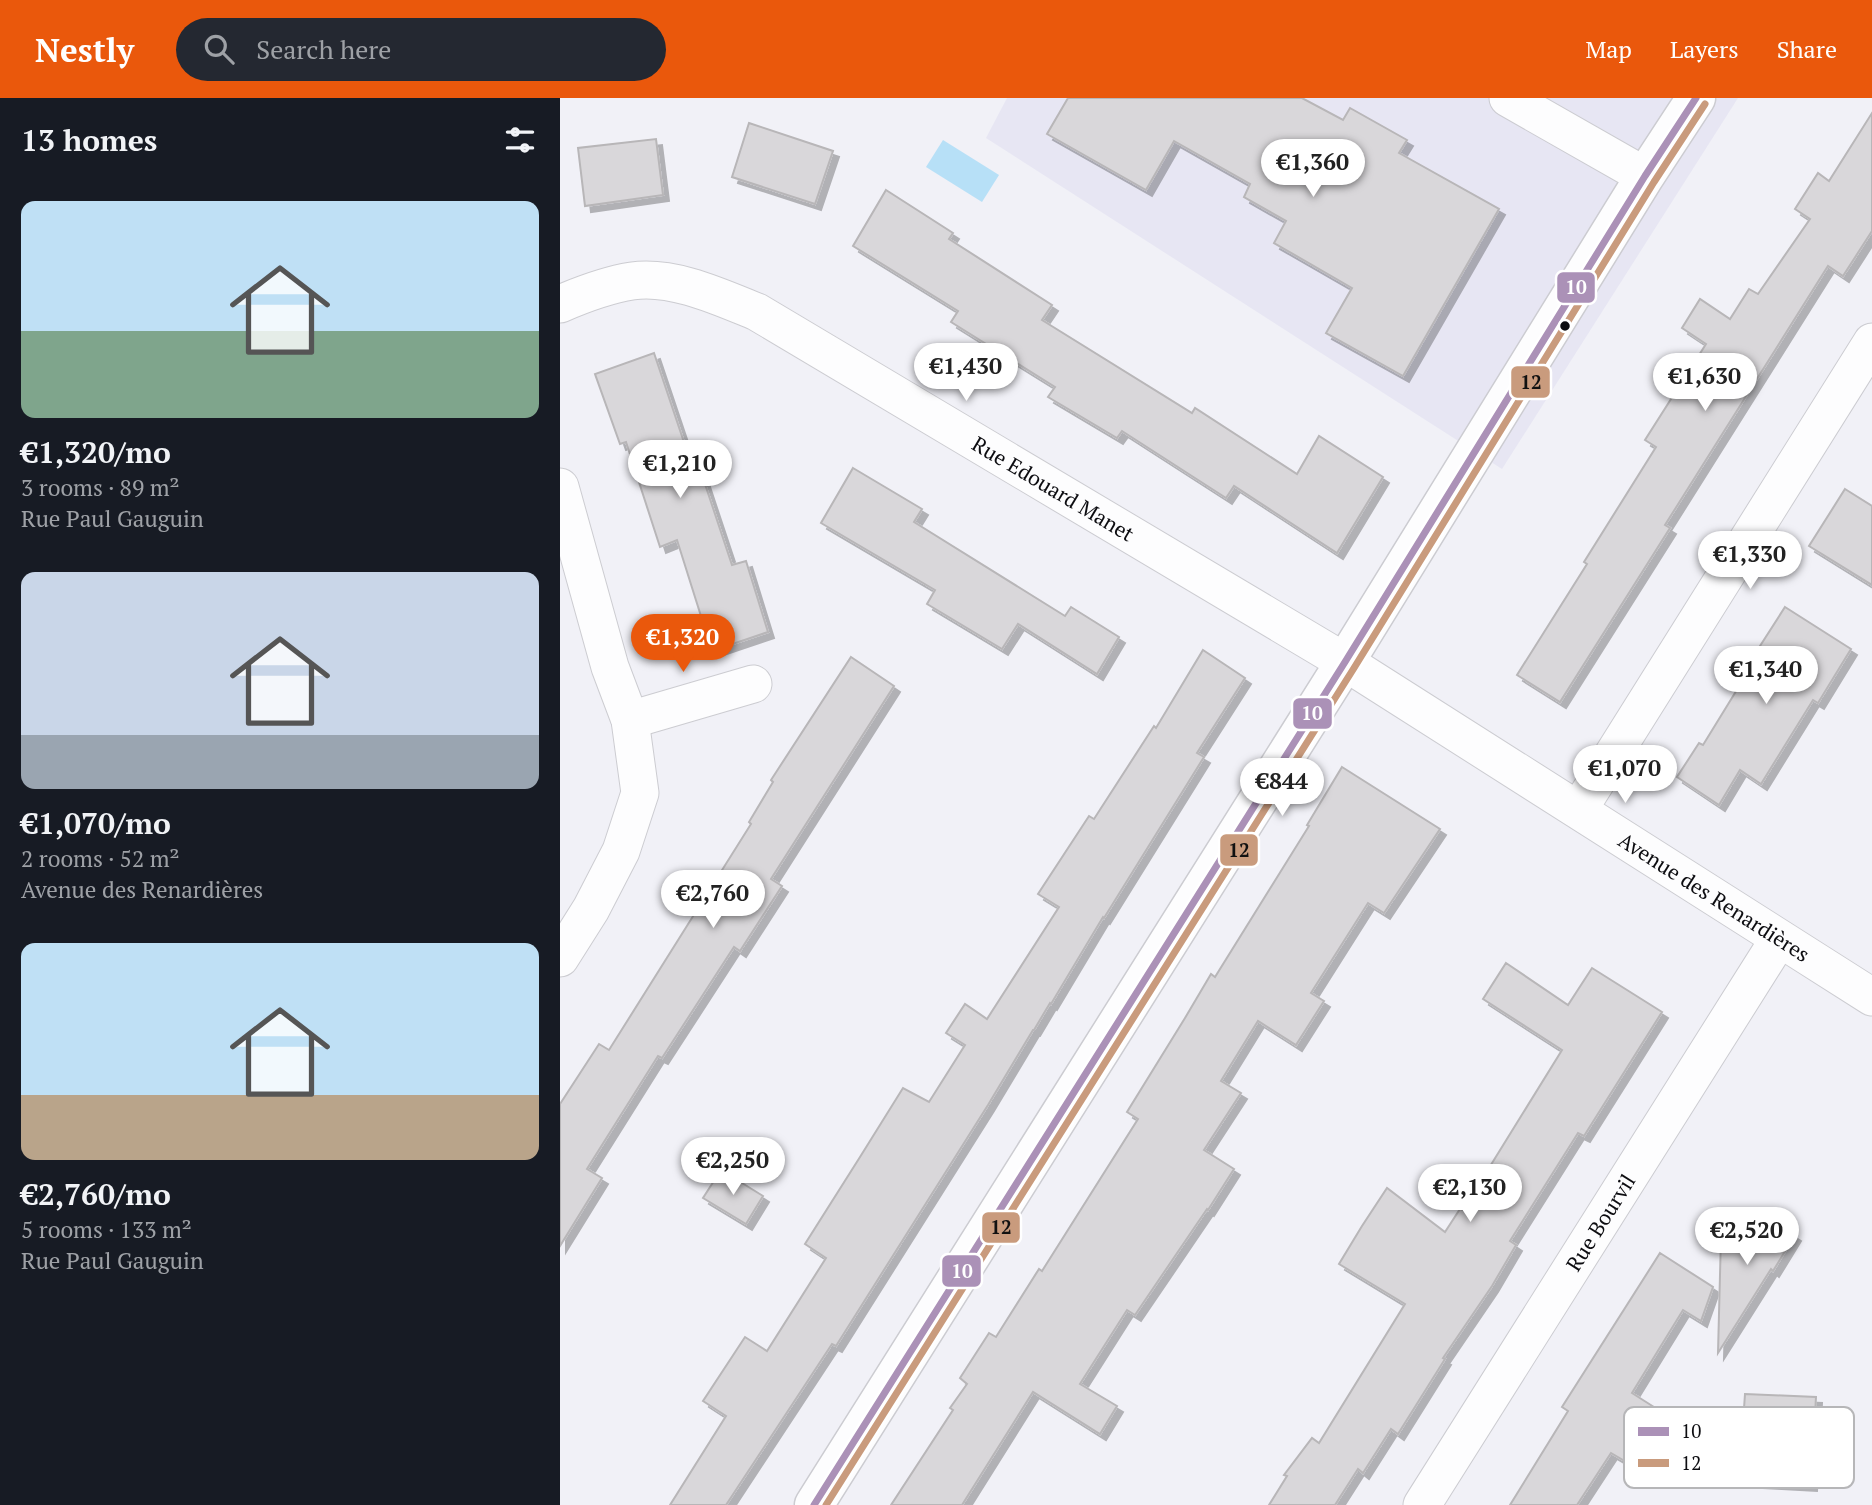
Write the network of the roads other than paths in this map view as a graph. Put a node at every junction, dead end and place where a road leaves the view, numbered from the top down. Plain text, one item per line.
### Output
1 (1508, 98) edge
2 (1696, 98) edge
3 (1645, 176) junction
4 (560, 303) edge
5 (1872, 342) edge
6 (560, 487) edge
7 (1345, 662) junction
8 (753, 684) dead end
9 (630, 720) junction
10 (1579, 809) junction
11 (1779, 939) junction
12 (560, 958) edge
13 (1872, 998) edge
14 (814, 1505) edge
15 (1422, 1505) edge

1 - 3 street
2 - 3 main road
3 - 7 main road
4 - 7 street, Rue Edouard Manet
5 - 10 street
6 - 9 street
7 - 10 street, Avenue des Renardières
7 - 14 main road
8 - 9 street
9 - 12 street
10 - 11 street, Avenue des Renardières
11 - 13 street, Avenue des Renardières
11 - 15 street, Rue Bourvil

